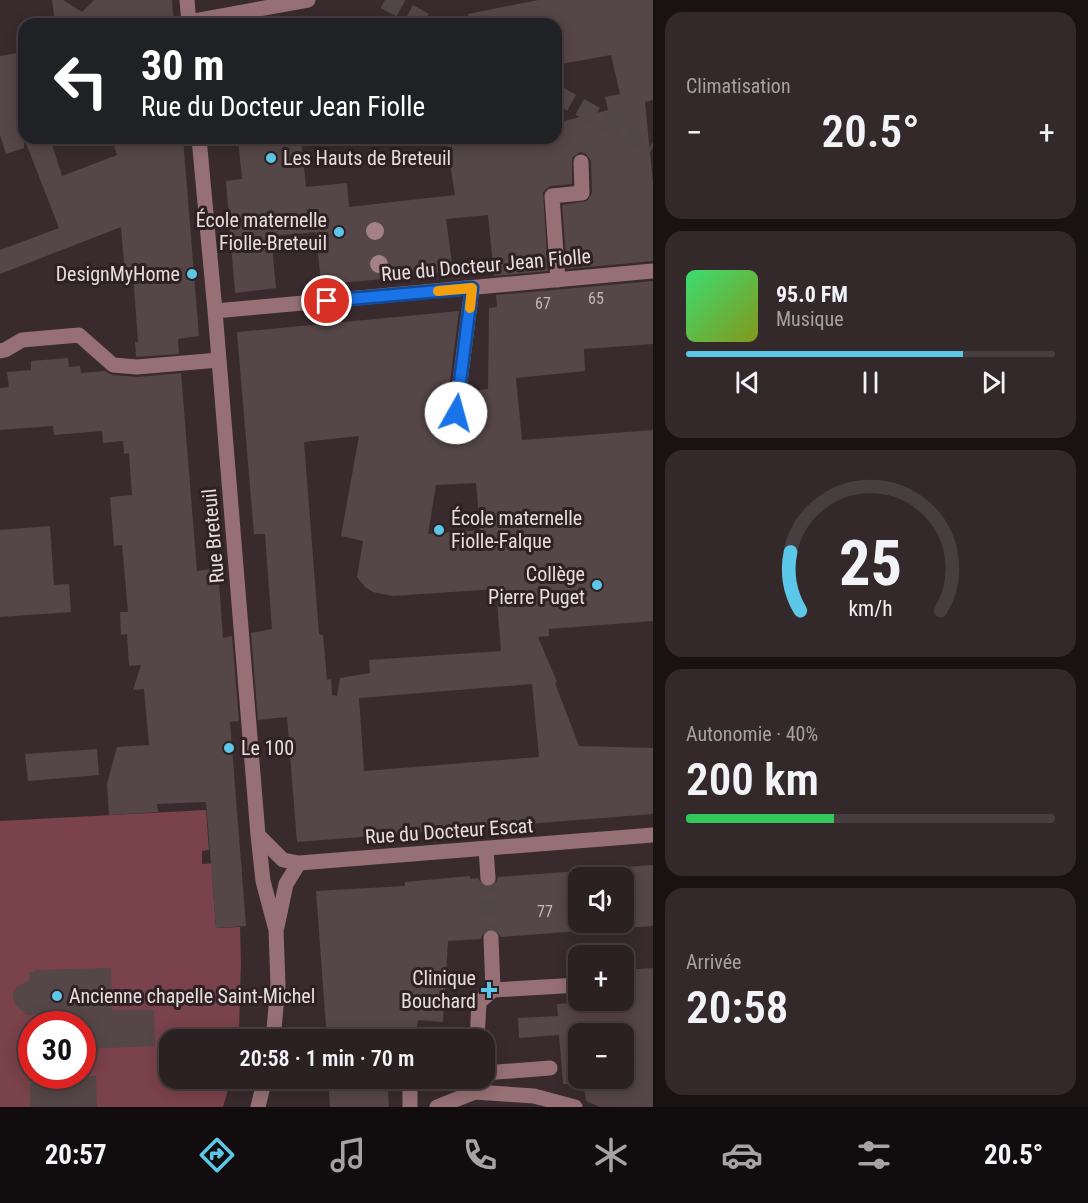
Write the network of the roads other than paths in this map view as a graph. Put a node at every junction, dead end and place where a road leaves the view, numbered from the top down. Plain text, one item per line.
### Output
1 (187, 0) edge
2 (308, 0) edge
3 (189, 18) edge
4 (215, 18) edge
5 (200, 144) edge
6 (581, 162) dead end
7 (653, 271) edge
8 (558, 280) junction
9 (472, 288) junction
10 (215, 311) junction
11 (0, 351) edge
12 (219, 360) junction
13 (456, 413) dead end
14 (258, 835) junction
15 (653, 835) edge
16 (486, 849) junction
17 (299, 863) junction
18 (488, 878) tunnel mouth
19 (276, 930) junction
20 (491, 938) tunnel mouth
21 (568, 986) edge
22 (494, 990) junction
23 (274, 1029) edge
24 (478, 1029) edge
25 (550, 1068) dead end
26 (495, 1071) edge
27 (262, 1089) edge
28 (410, 1089) edge
29 (468, 1089) edge
30 (490, 1089) edge
31 (534, 1101) edge
32 (258, 1107) edge
33 (410, 1107) edge
34 (437, 1107) edge
35 (575, 1107) edge

1 - 3 street
2 - 4 street
5 - 10 street, Rue Breteuil
6 - 8 street
7 - 8 street, Rue du Docteur Jean Fiolle
8 - 9 street, Rue du Docteur Jean Fiolle
9 - 10 street, Rue du Docteur Jean Fiolle
9 - 13 street
10 - 12 street, Rue Breteuil
11 - 12 street
12 - 14 street, Rue Breteuil
14 - 17 street
14 - 19 street, Rue Breteuil
15 - 16 street, Rue du Docteur Escat
16 - 17 street, Rue du Docteur Escat
16 - 18 street
17 - 19 street, Rue Breteuil
19 - 23 street, Rue Breteuil
20 - 22 street
21 - 22 street
22 - 24 street
25 - 26 street
27 - 32 street
28 - 33 street
29 - 34 street
30 - 31 street
31 - 35 street

